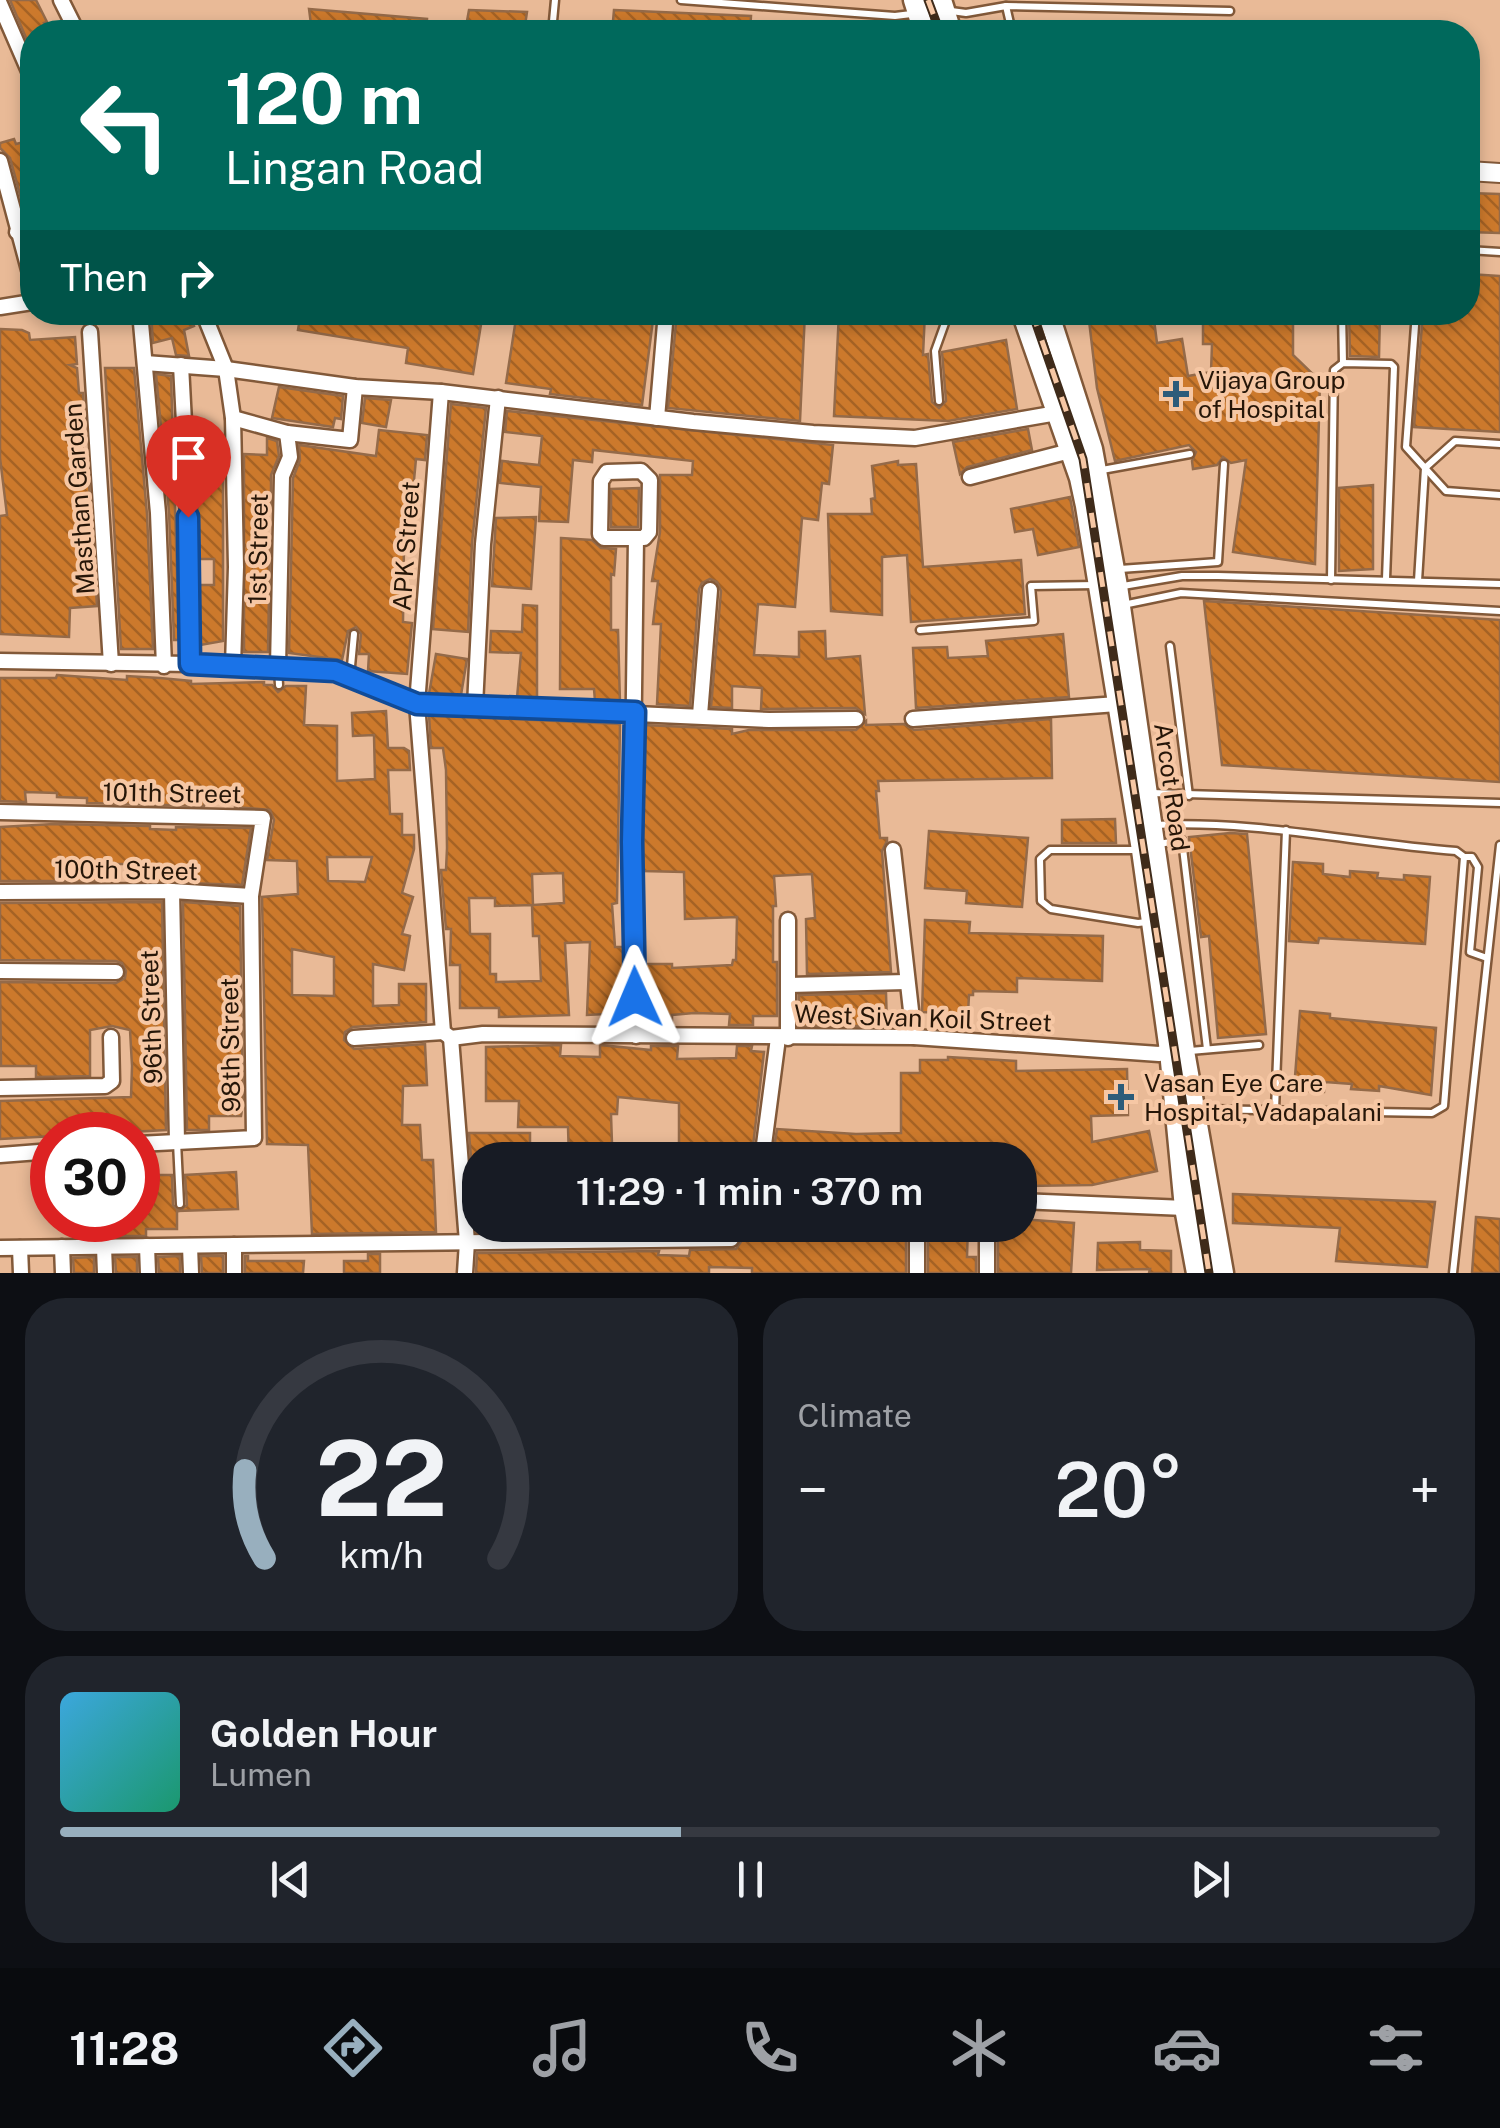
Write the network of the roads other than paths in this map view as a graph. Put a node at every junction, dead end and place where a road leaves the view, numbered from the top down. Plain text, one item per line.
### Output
1 (681, 0) edge
2 (0, 4) edge
3 (1006, 6) junction
4 (1230, 11) dead end
5 (966, 13) junction
6 (919, 16) edge
7 (948, 20) edge
8 (948, 20) edge
9 (1009, 20) edge
10 (20, 50) edge
11 (0, 161) edge
12 (20, 230) edge
13 (17, 232) junction
14 (20, 242) edge
15 (141, 325) edge
16 (208, 325) edge
17 (665, 325) edge
18 (944, 325) edge
19 (1027, 325) edge
20 (1052, 325) edge
21 (1342, 325) edge
22 (1415, 325) edge
23 (90, 332) dead end
24 (1342, 363) junction
25 (144, 364) junction
26 (181, 365) junction
27 (226, 369) junction
28 (355, 387) junction
29 (440, 392) junction
30 (498, 398) junction
31 (939, 400) dead end
32 (1057, 412) junction
33 (233, 418) junction
34 (657, 418) junction
35 (287, 433) junction
36 (1500, 444) edge
37 (1070, 450) junction
38 (1190, 454) dead end
39 (1224, 464) dead end
40 (1425, 468) junction
41 (1096, 471) junction
42 (970, 477) dead end
43 (1500, 494) edge
44 (636, 538) junction
45 (1386, 579) junction
46 (1331, 580) junction
47 (1418, 581) junction
48 (1500, 584) edge
49 (1112, 586) junction
50 (710, 590) dead end
51 (1500, 611) edge
52 (920, 630) dead end
53 (354, 634) dead end
54 (1170, 646) dead end
55 (0, 661) edge
56 (112, 664) junction
57 (190, 664) junction
58 (164, 666) junction
59 (233, 666) junction
60 (278, 667) junction
61 (350, 677) junction
62 (279, 685) dead end
63 (417, 704) junction
64 (1117, 704) junction
65 (475, 706) junction
66 (635, 712) junction
67 (700, 715) junction
68 (856, 719) dead end
69 (913, 719) dead end
70 (1190, 796) junction
71 (1500, 803) edge
72 (0, 812) edge
73 (1147, 823) junction
74 (1286, 830) junction
75 (1500, 845) edge
76 (894, 850) dead end
77 (1464, 857) junction
78 (172, 891) junction
79 (0, 892) edge
80 (251, 896) junction
81 (788, 920) dead end
82 (1151, 921) junction
83 (1488, 958) junction
84 (0, 970) edge
85 (116, 972) dead end
86 (1166, 980) junction
87 (906, 982) junction
88 (789, 985) junction
89 (447, 1035) junction
90 (636, 1036) junction
91 (111, 1037) dead end
92 (914, 1037) junction
93 (354, 1038) dead end
94 (783, 1038) junction
95 (1260, 1045) dead end
96 (1208, 1049) junction
97 (1177, 1051) junction
98 (0, 1088) edge
99 (1185, 1110) junction
100 (1275, 1110) junction
101 (177, 1141) junction
102 (160, 1142) edge
103 (765, 1142) edge
104 (30, 1152) edge
105 (0, 1155) edge
106 (462, 1198) edge
107 (1037, 1202) edge
108 (180, 1204) dead end
109 (1185, 1208) junction
110 (466, 1242) joint
111 (918, 1242) edge
112 (987, 1242) edge
113 (234, 1245) junction
114 (147, 1246) junction
115 (190, 1246) junction
116 (62, 1247) junction
117 (104, 1247) junction
118 (0, 1248) edge
119 (20, 1248) junction
120 (21, 1273) edge
121 (63, 1273) edge
122 (105, 1273) edge
123 (148, 1273) edge
124 (191, 1273) edge
125 (234, 1273) edge
126 (466, 1273) edge
127 (917, 1273) edge
128 (987, 1273) edge
129 (1197, 1273) edge
130 (1222, 1273) edge
131 (1453, 1273) edge

1 - 6 lane
2 - 10 street
3 - 4 lane
3 - 5 lane
3 - 9 lane
5 - 7 lane
5 - 8 lane
11 - 13 street
12 - 13 street
13 - 14 street
15 - 25 street
16 - 27 street
17 - 34 street
18 - 31 lane
19 - 32 main road, Arcot Road
20 - 41 main road, Arcot Road
21 - 24 lane
22 - 40 lane
23 - 56 street, Masthan Garden
24 - 45 lane
24 - 46 lane
25 - 26 street
25 - 58 street
26 - 27 street
26 - 57 street
27 - 28 street
27 - 33 street
28 - 29 street
28 - 35 street
29 - 30 street
29 - 63 street, APK Street
30 - 34 street
30 - 65 street
32 - 34 street
32 - 37 main road, Arcot Road
33 - 35 street
33 - 59 street
35 - 60 street, 1st Street
36 - 40 lane
37 - 42 street
37 - 49 main road, Arcot Road
38 - 41 lane
39 - 49 lane
40 - 43 lane
40 - 47 lane
41 - 49 main road, Arcot Road
44 - 44 street
44 - 66 street
45 - 46 lane
45 - 47 lane
46 - 49 lane
47 - 48 lane
49 - 51 lane
49 - 52 lane
49 - 64 main road, Arcot Road
49 - 73 main road, Arcot Road
50 - 67 street
53 - 61 lane
54 - 70 lane
55 - 56 street
56 - 58 street
57 - 58 street
57 - 59 street
59 - 60 street
60 - 61 street
60 - 62 lane
61 - 63 street
63 - 65 street
63 - 89 street, APK Street
64 - 69 street
64 - 73 main road, Arcot Road
65 - 66 street
66 - 67 street
66 - 90 street
67 - 68 street
70 - 71 lane
70 - 73 lane
72 - 80 street, 101th Street
73 - 74 lane
73 - 82 main road, Arcot Road
73 - 82 lane
73 - 86 main road, Arcot Road
73 - 96 lane
74 - 77 lane
74 - 100 lane
75 - 83 lane
76 - 87 street
77 - 83 lane
77 - 100 lane
78 - 79 street, 100th Street
78 - 80 street, 100th Street
78 - 101 street, 96th Street
80 - 101 street, 98th Street
81 - 88 street
82 - 86 main road, Arcot Road
83 - 131 lane
84 - 85 street
86 - 97 main road, Arcot Road
87 - 88 street
87 - 92 street
88 - 94 street
89 - 90 street, West Sivan Koil Street
89 - 93 street, West Sivan Koil Street
89 - 106 street, APK Street
90 - 94 street, West Sivan Koil Street
91 - 98 street
92 - 94 street, West Sivan Koil Street
92 - 97 street, West Sivan Koil Street
94 - 103 street
95 - 96 lane
96 - 97 lane
97 - 99 main road
99 - 100 lane
99 - 109 main road
99 - 130 main road
101 - 102 street, 98th Street
101 - 108 lane
104 - 105 street
107 - 109 street
109 - 129 main road
110 - 113 street
110 - 126 street, APK Street
111 - 127 street
112 - 128 street
113 - 115 street
113 - 125 street
114 - 115 street
114 - 117 street
114 - 123 street
115 - 124 street
116 - 117 street
116 - 119 street
116 - 121 street
117 - 122 street
118 - 119 street
119 - 120 street

